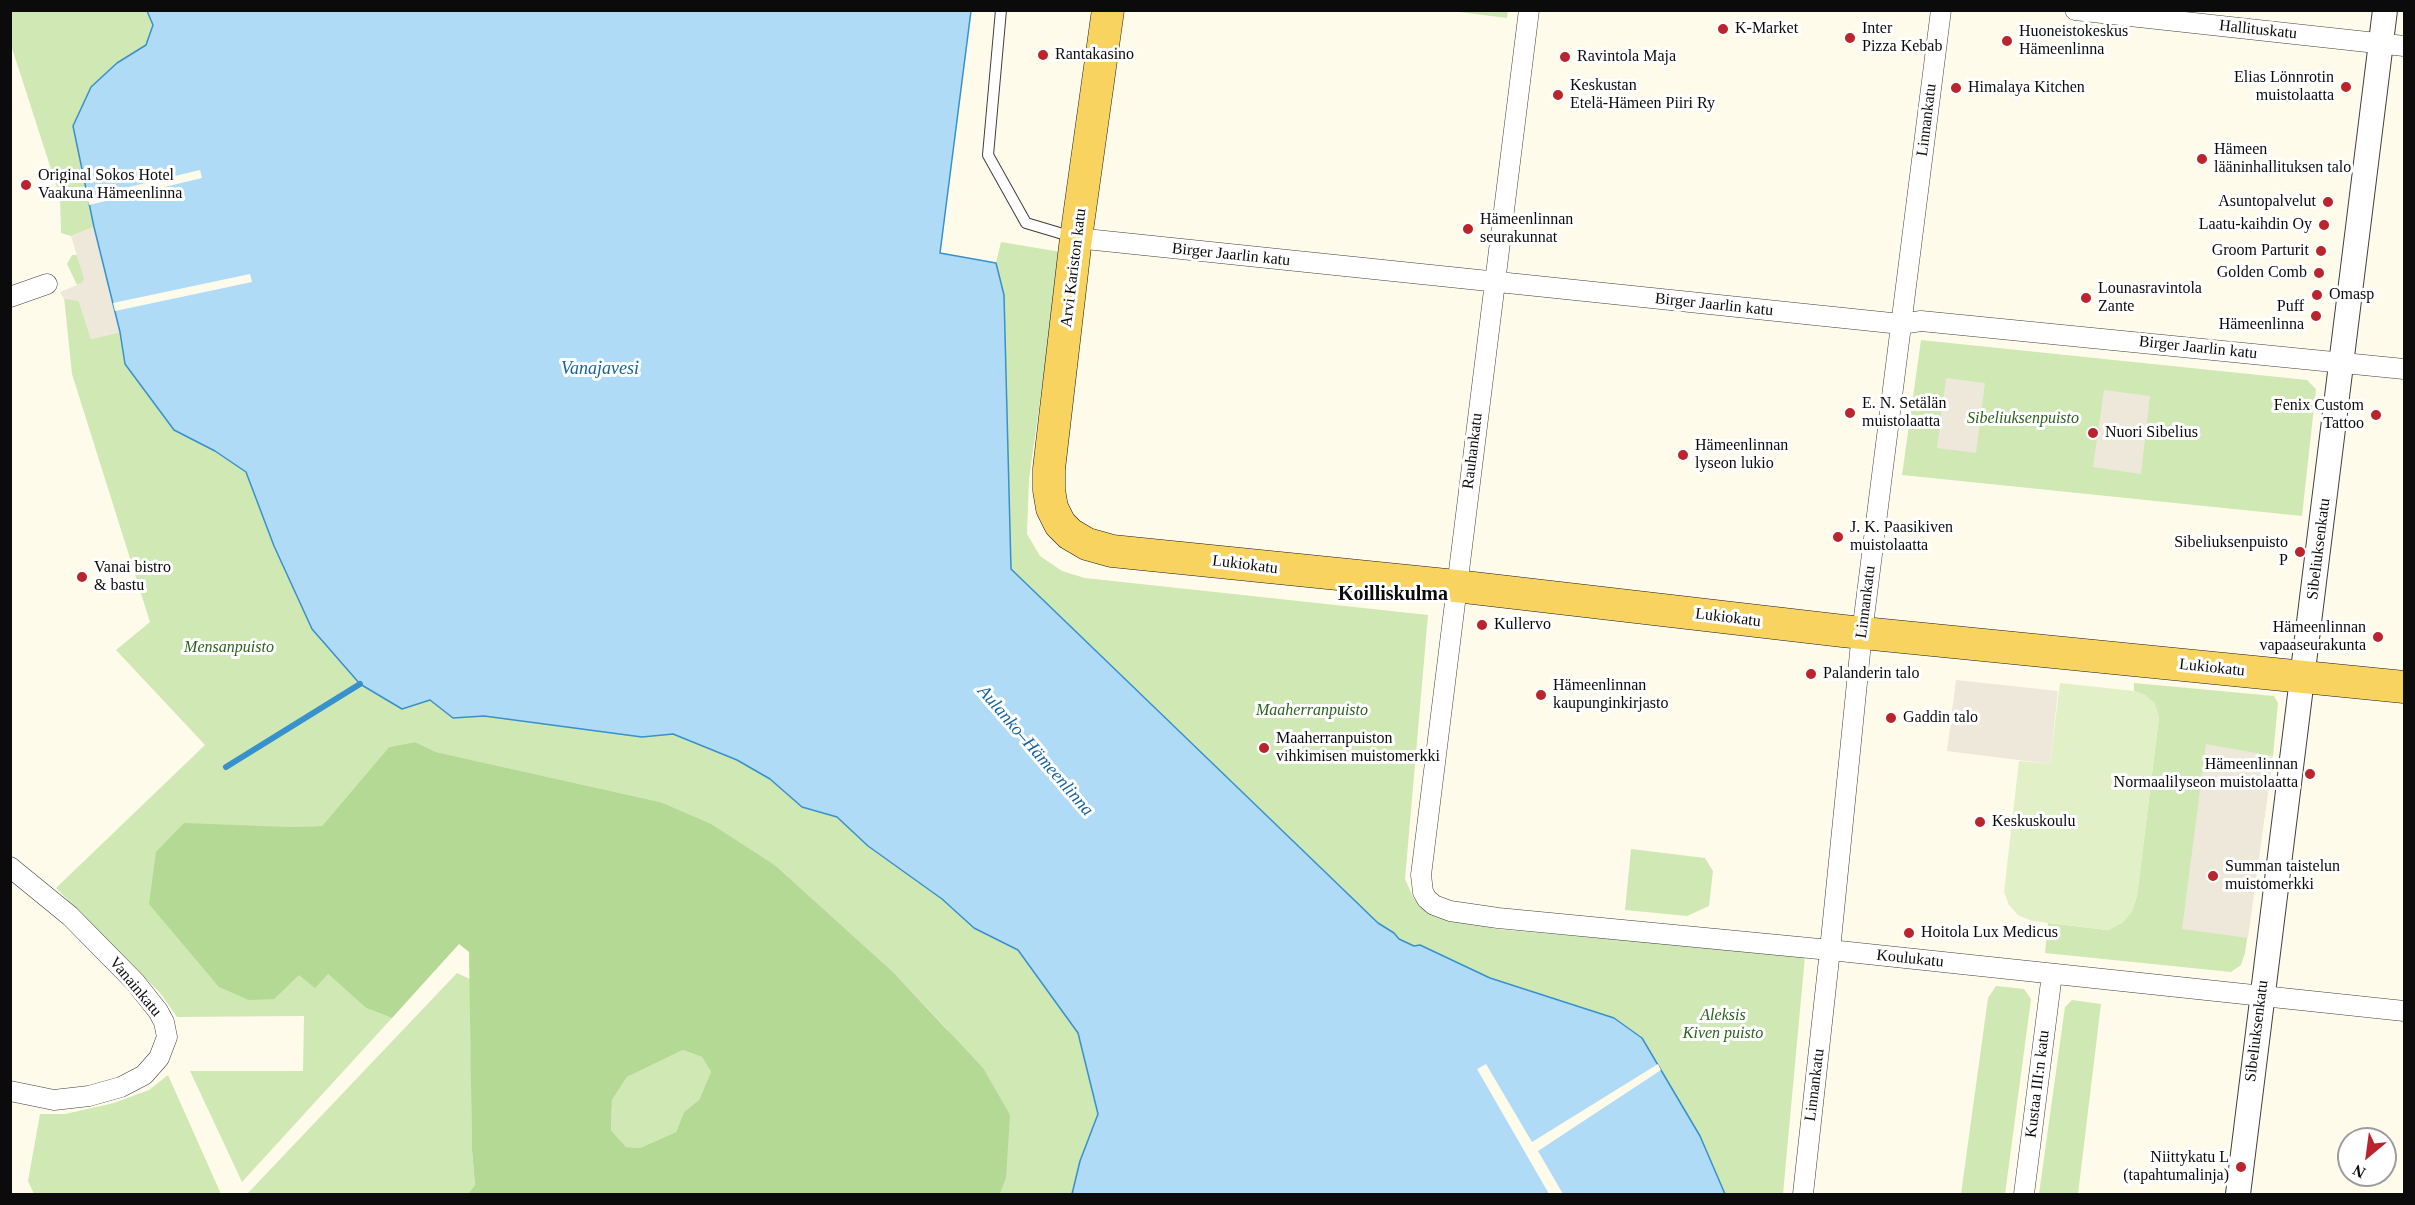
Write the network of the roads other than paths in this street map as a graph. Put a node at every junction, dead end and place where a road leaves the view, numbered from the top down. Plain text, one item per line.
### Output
1 (1001, 10) edge
2 (1108, 10) edge
3 (1529, 10) edge
4 (1941, 10) edge
5 (2075, 10) edge
6 (2385, 10) edge
7 (2393, 45) edge
8 (1076, 238) junction
9 (1495, 283) junction
10 (47, 284) dead end
11 (10, 297) edge
12 (1901, 324) junction
13 (2342, 363) junction
14 (2404, 369) edge
15 (1060, 524) joint
16 (1456, 586) junction
17 (1862, 633) junction
18 (2303, 677) junction
19 (2404, 687) edge
20 (10, 867) edge
21 (1423, 892) joint
22 (1830, 950) junction
23 (2052, 974) junction
24 (2261, 997) junction
25 (2404, 1011) edge
26 (10, 1091) edge
27 (1803, 1194) edge
28 (2024, 1194) edge
29 (2238, 1194) edge

1 - 8 lane, Birger Jaarlin katu
2 - 8 main road, Arvi Kariston katu
3 - 9 street, Rauhankatu
4 - 12 street, Linnankatu
5 - 7 street, Hallituskatu
6 - 7 street, Sibeliuksenkatu
7 - 13 street, Sibeliuksenkatu
8 - 9 street, Birger Jaarlin katu
8 - 15 main road, Arvi Kariston katu
9 - 12 street, Birger Jaarlin katu
9 - 16 street, Rauhankatu
10 - 11 street
12 - 13 street, Birger Jaarlin katu
12 - 17 street, Linnankatu
13 - 14 street, Birger Jaarlin katu
13 - 18 street, Sibeliuksenkatu
15 - 16 main road, Lukiokatu
16 - 17 main road, Lukiokatu
16 - 21 street, Rauhankatu
17 - 18 main road, Lukiokatu
17 - 22 street, Linnankatu
18 - 19 main road, Lukiokatu
18 - 24 street, Sibeliuksenkatu
20 - 26 street, Vanainkatu
21 - 22 street, Koulukatu
22 - 23 street, Koulukatu
22 - 27 street, Linnankatu
23 - 24 street, Koulukatu
23 - 28 street, Kustaa III:n katu
24 - 25 street, Koulukatu
24 - 29 street, Sibeliuksenkatu

